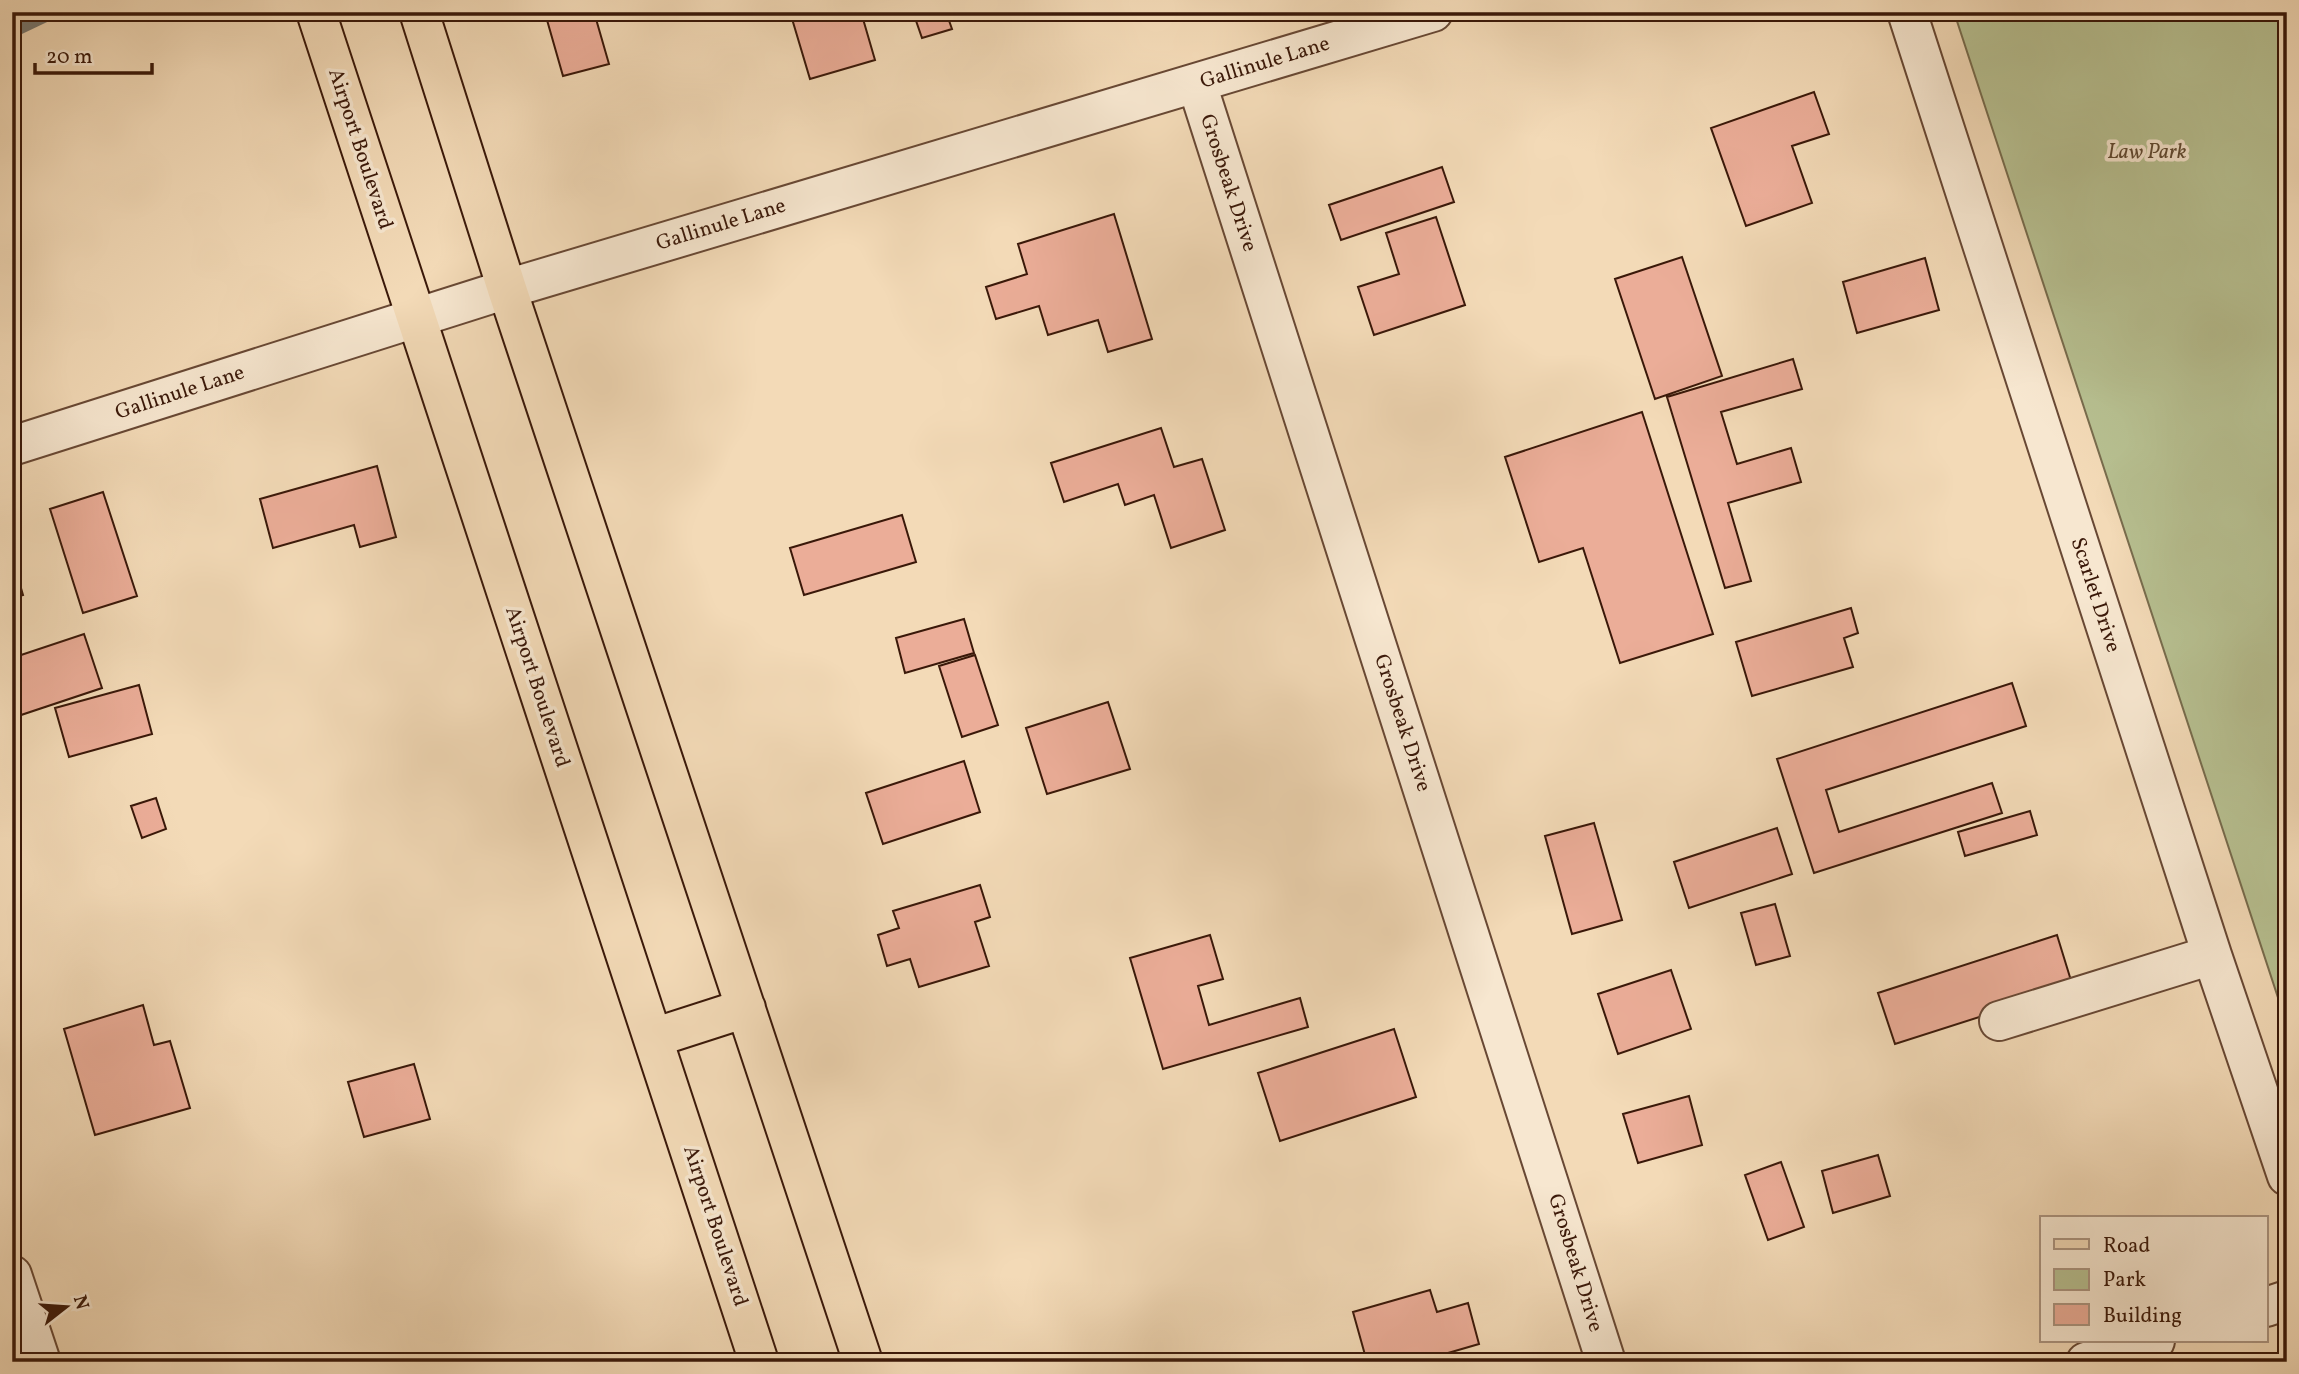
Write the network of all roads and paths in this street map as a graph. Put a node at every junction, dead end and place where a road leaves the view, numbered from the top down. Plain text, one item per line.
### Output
1 (316, 12) edge
2 (419, 12) edge
3 (1433, 12) edge
4 (1907, 12) edge
5 (1197, 84) junction
6 (508, 289) junction
7 (415, 318) junction
8 (12, 446) edge
9 (2212, 956) junction
10 (746, 1007) junction
11 (1999, 1021) dead end
12 (653, 1038) junction
13 (2287, 1176) edge
14 (12, 1275) edge
15 (2287, 1300) edge
16 (2268, 1306) edge
17 (2152, 1342) edge
18 (41, 1362) edge
19 (760, 1362) edge
20 (863, 1362) edge
21 (1606, 1362) edge
22 (2087, 1362) edge

1 - 7 main road, Airport Boulevard
2 - 6 main road
3 - 5 street, Gallinule Lane
4 - 9 street, Scarlet Drive
5 - 6 street, Gallinule Lane
5 - 21 street, Grosbeak Drive
6 - 7 street, Gallinule Lane
6 - 10 main road
7 - 8 street, Gallinule Lane
7 - 12 main road, Airport Boulevard
9 - 11 street
9 - 13 street, Scarlet Drive
10 - 12 main road
10 - 20 main road
12 - 19 main road, Airport Boulevard
14 - 18 street
15 - 16 street
17 - 22 street

